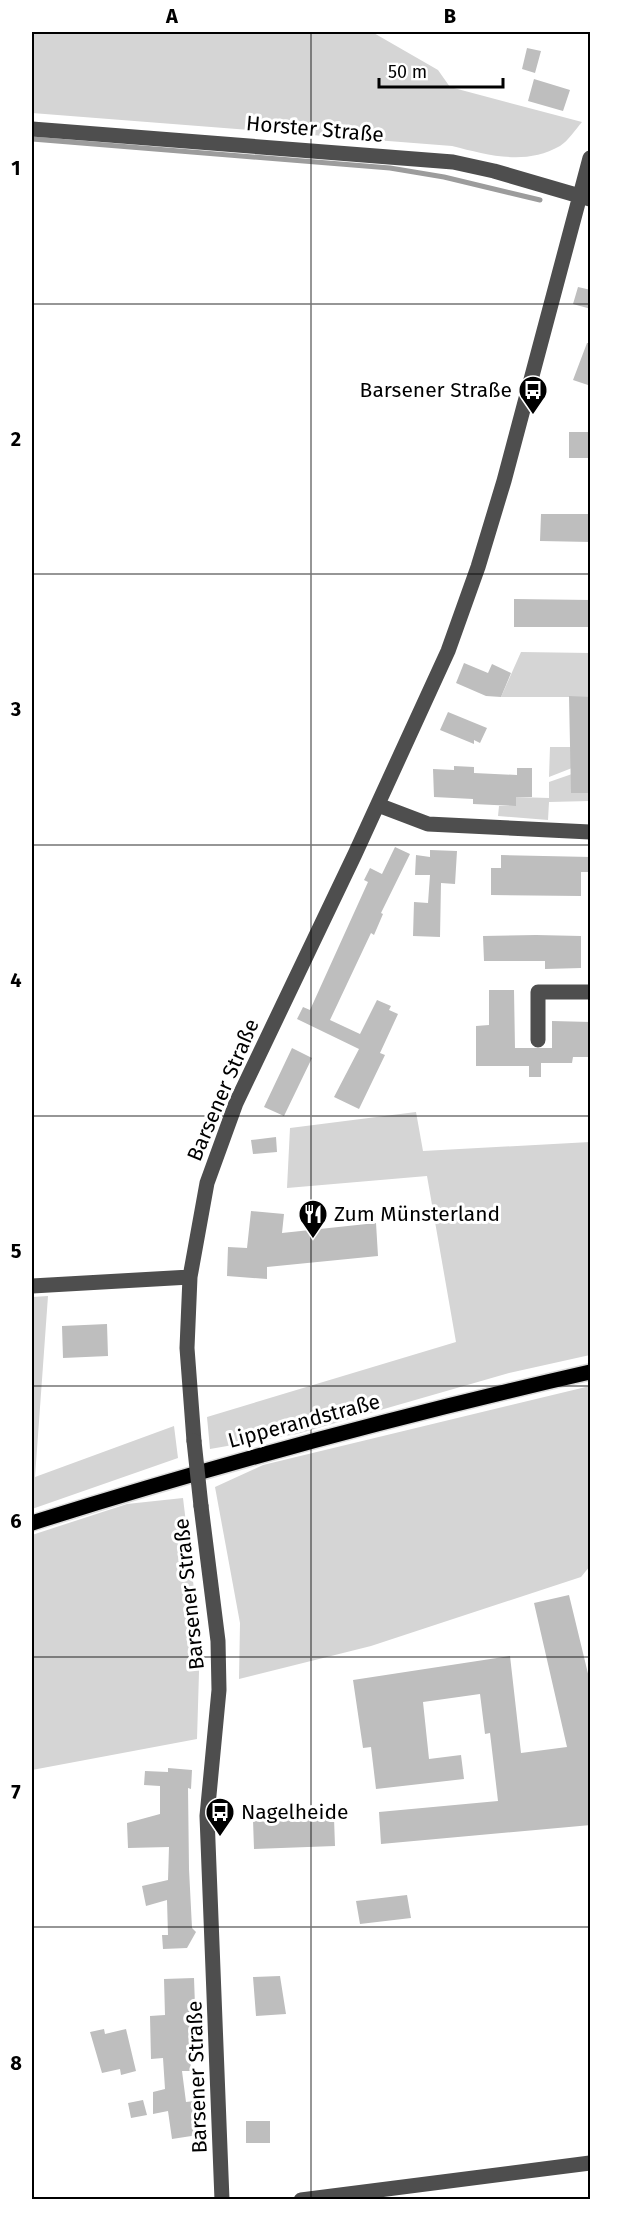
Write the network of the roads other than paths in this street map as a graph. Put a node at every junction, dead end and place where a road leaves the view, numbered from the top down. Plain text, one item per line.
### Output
1 (32, 129) edge
2 (591, 158) edge
3 (585, 197) edge
4 (378, 805) junction
5 (591, 832) edge
6 (591, 992) edge
7 (538, 1040) dead end
8 (190, 1276) junction
9 (32, 1286) edge
10 (591, 1371) edge
11 (32, 1523) edge
12 (591, 2163) edge
13 (222, 2199) edge
14 (301, 2199) edge

1 - 3 street, Horster Straße
2 - 3 street, Barsener Straße
3 - 4 street, Barsener Straße
4 - 5 street
4 - 8 street, Barsener Straße
6 - 7 street
8 - 9 street
8 - 13 street, Barsener Straße, bridge
10 - 11 main road, Lipperandstraße
12 - 14 street

